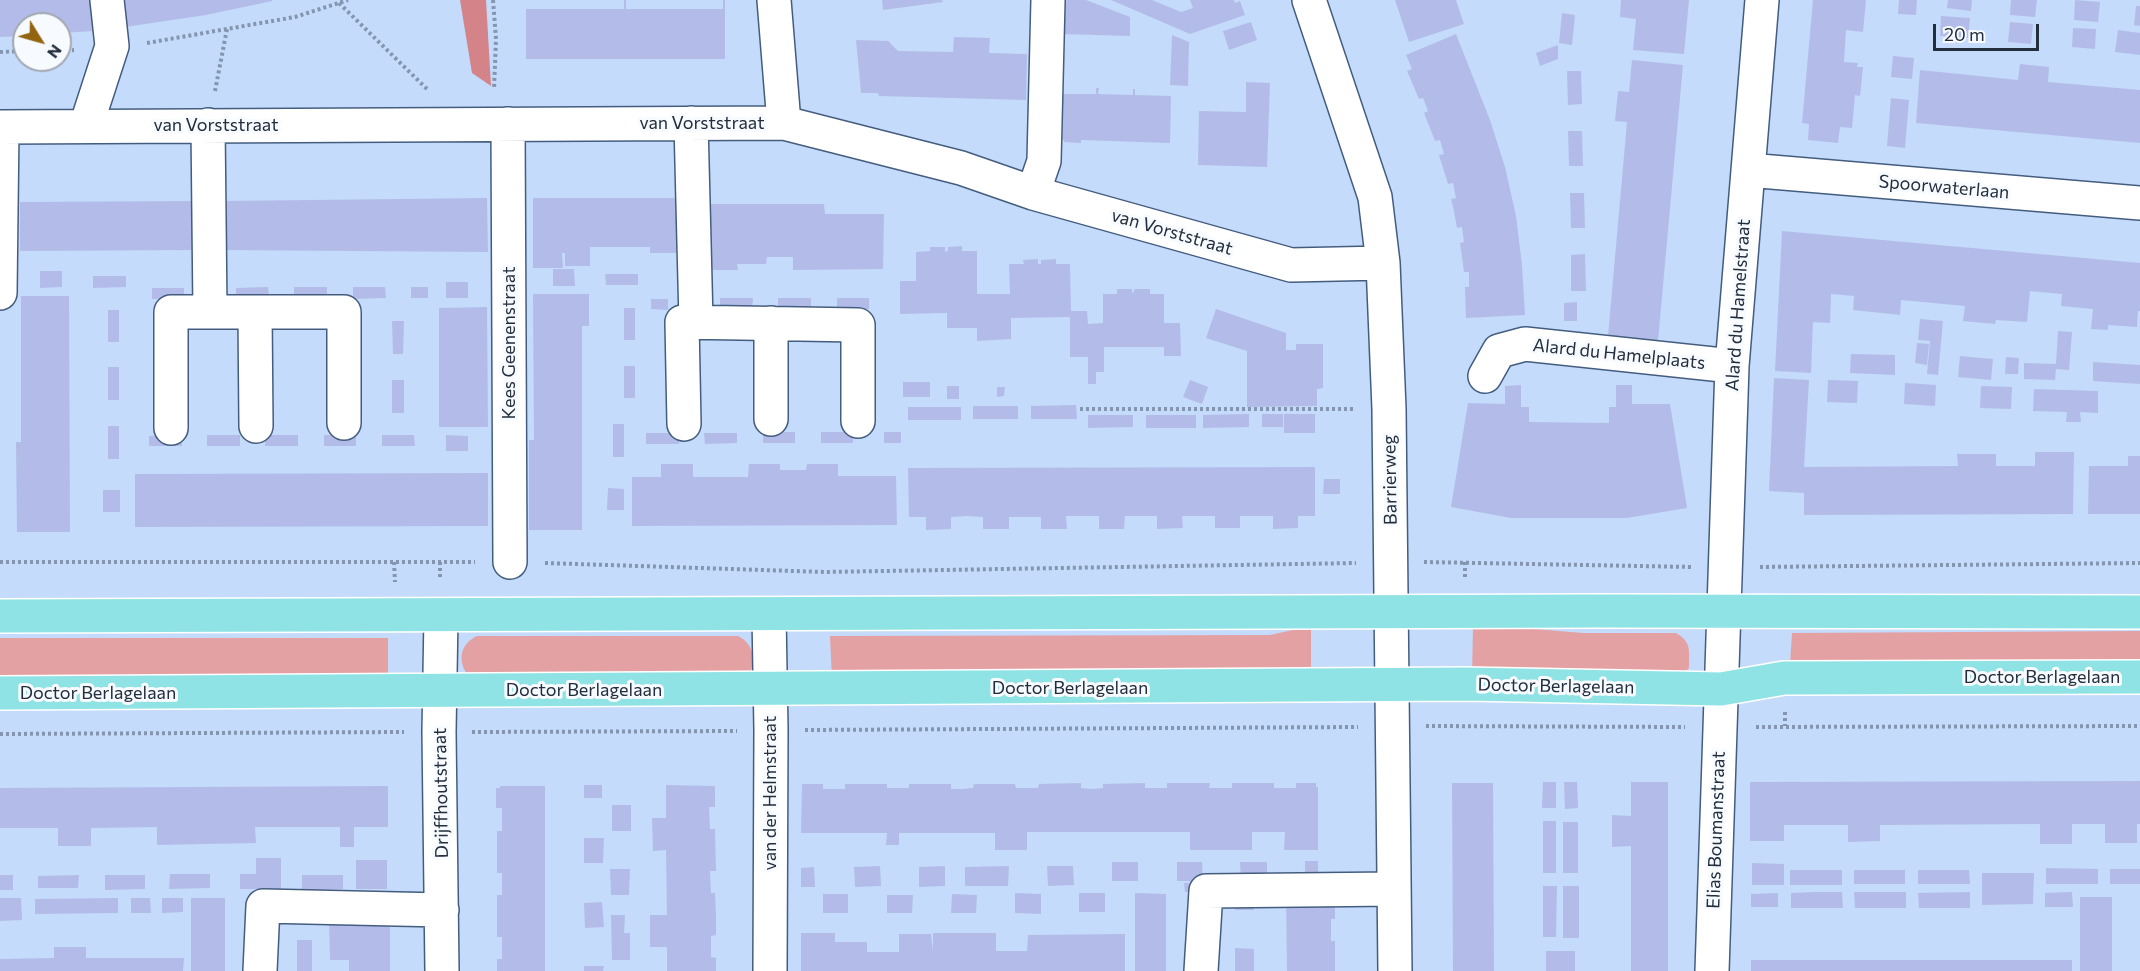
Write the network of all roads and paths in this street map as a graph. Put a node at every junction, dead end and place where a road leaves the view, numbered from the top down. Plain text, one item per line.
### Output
1 (107, 0) edge
2 (348, 0) edge
3 (493, 0) edge
4 (774, 0) edge
5 (1048, 0) edge
6 (1309, 0) edge
7 (1762, 0) edge
8 (339, 3) junction
9 (227, 30) junction
10 (112, 46) junction
11 (72, 50) edge
12 (691, 123) junction
13 (784, 123) junction
14 (488, 124) junction
15 (208, 125) junction
16 (86, 126) junction
17 (1, 127) edge
18 (1748, 170) junction
19 (1033, 193) junction
20 (2140, 203) edge
21 (1383, 263) junction
22 (0, 293) edge
23 (210, 312) junction
24 (255, 312) junction
25 (696, 322) junction
26 (771, 323) junction
27 (1732, 366) junction
28 (1485, 376) dead end
29 (1389, 409) junction
30 (1080, 410) dead end
31 (771, 419) dead end
32 (858, 421) dead end
33 (344, 423) dead end
34 (684, 424) dead end
35 (256, 426) dead end
36 (171, 428) dead end
37 (0, 562) edge
38 (510, 562) junction
39 (1390, 562) junction
40 (2140, 563) edge
41 (1725, 568) junction
42 (1723, 611) junction
43 (2140, 612) edge
44 (1391, 613) junction
45 (768, 614) junction
46 (0, 616) edge
47 (441, 616) junction
48 (2140, 677) edge
49 (1393, 685) junction
50 (1721, 689) junction
51 (770, 690) junction
52 (440, 691) junction
53 (0, 693) edge
54 (1392, 726) junction
55 (2140, 726) edge
56 (1719, 727) junction
57 (771, 730) junction
58 (439, 732) junction
59 (0, 734) edge
60 (1394, 889) junction
61 (442, 910) junction
62 (260, 971) edge
63 (442, 971) edge
64 (770, 971) edge
65 (1201, 971) edge
66 (1395, 971) edge
67 (1712, 971) edge

1 - 10 street
2 - 8 path
3 - 14 path
4 - 13 street
5 - 19 street
6 - 21 street, Barrierweg
7 - 18 street, Alard du Hamelstraat
8 - 9 path
8 - 14 path
9 - 10 path
9 - 15 path
10 - 11 path
10 - 16 street
12 - 13 street, van Vorststraat
12 - 14 street, van Vorststraat
12 - 25 street
13 - 19 street, van Vorststraat
14 - 15 street, van Vorststraat
14 - 38 street, Kees Geenenstraat
15 - 16 street, van Vorststraat
15 - 23 street
16 - 17 street, van Vorststraat
17 - 22 street
18 - 20 street, Spoorwaterlaan
18 - 27 street, Alard du Hamelstraat
19 - 21 street, van Vorststraat
21 - 29 street, Barrierweg
23 - 24 street
23 - 36 street
24 - 33 street
24 - 35 street
25 - 26 street
25 - 34 street
26 - 31 street
26 - 32 street
27 - 28 street, Alard du Hamelplaats
27 - 41 street, Alard du Hamelstraat
29 - 30 path
29 - 39 street, Barrierweg
37 - 38 path
38 - 39 path
39 - 41 path
39 - 44 street, Barrierweg
40 - 41 path
41 - 42 street, Alard du Hamelstraat
42 - 43 main road
42 - 44 main road
42 - 50 street, Elias Boumanstraat
44 - 45 main road
44 - 49 street, Barrierweg
45 - 47 main road
45 - 51 street, van der Helmstraat
46 - 47 main road
47 - 52 street, Drijffhoutstraat
48 - 50 main road, Doctor Berlagelaan
49 - 50 main road, Doctor Berlagelaan
49 - 51 main road, Doctor Berlagelaan
49 - 54 street, Barrierweg
50 - 56 street, Elias Boumanstraat
51 - 52 main road, Doctor Berlagelaan
51 - 57 street, van der Helmstraat
52 - 53 main road, Doctor Berlagelaan
52 - 58 street, Drijffhoutstraat
54 - 56 path
54 - 57 path
54 - 60 street, Barrierweg
55 - 56 path
56 - 67 street, Elias Boumanstraat
57 - 58 path
57 - 64 street, van der Helmstraat
58 - 59 path
58 - 61 street, Drijffhoutstraat
60 - 65 street
60 - 66 street, Barrierweg
61 - 62 street
61 - 63 street, Drijffhoutstraat

